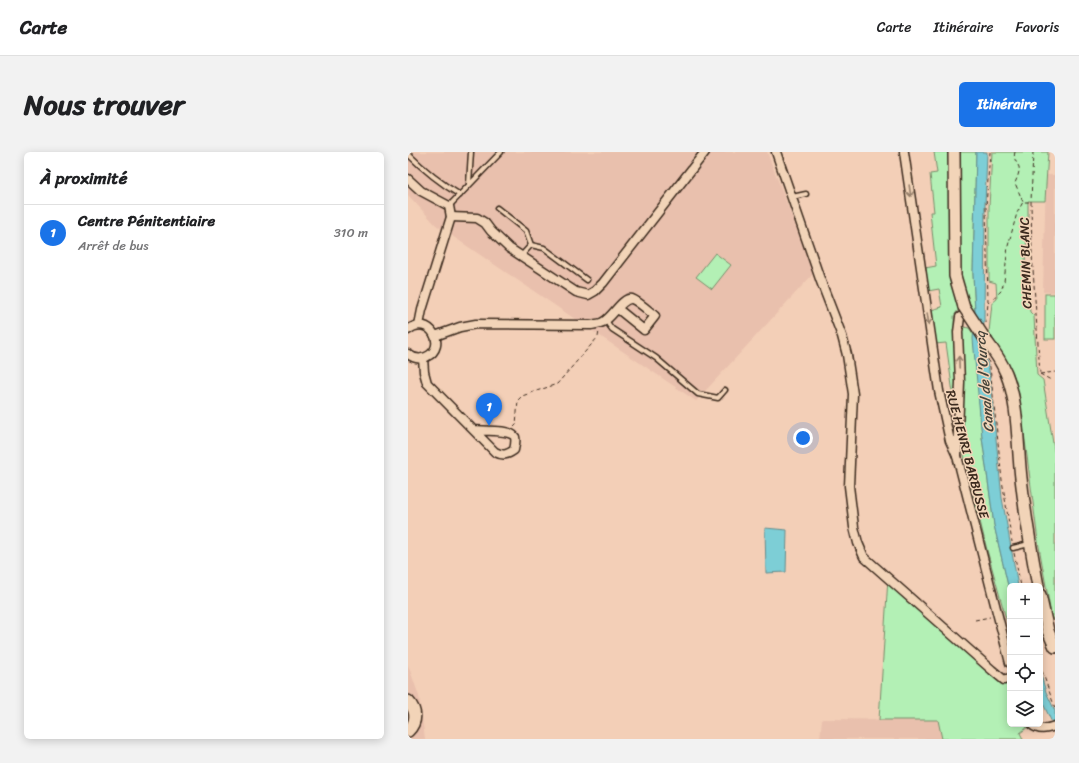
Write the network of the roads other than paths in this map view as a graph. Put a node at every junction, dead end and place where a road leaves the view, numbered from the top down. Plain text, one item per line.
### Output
1 (471, 152) edge
2 (501, 152) edge
3 (705, 152) edge
4 (776, 152) edge
5 (904, 152) edge
6 (954, 152) edge
7 (408, 154) edge
8 (408, 179) edge
9 (469, 185) junction
10 (806, 194) dead end
11 (460, 195) junction
12 (792, 197) junction
13 (449, 206) junction
14 (497, 208) dead end
15 (451, 217) junction
16 (531, 245) junction
17 (521, 256) junction
18 (587, 280) dead end
19 (618, 309) dead end
20 (966, 310) junction
21 (603, 321) junction
22 (419, 325) junction
23 (408, 330) edge
24 (435, 336) junction
25 (408, 354) edge
26 (423, 358) junction
27 (725, 390) dead end
28 (474, 430) junction
29 (957, 456) junction
30 (1031, 544) junction
31 (1013, 548) road end
32 (1038, 583) edge
33 (1043, 610) edge
34 (1055, 647) edge
35 (1008, 655) edge
36 (1007, 679) edge
37 (408, 701) edge
38 (1053, 726) edge
39 (1036, 727) edge
40 (410, 733) edge

1 - 9 lane
2 - 9 lane
3 - 17 street
4 - 12 street
5 -> 29 street, RUE HENRI BARBUSSE
6 - 20 main road
7 - 11 lane
8 - 13 street
9 - 11 lane
10 - 12 lane
11 - 13 lane
12 - 36 street
13 - 15 street
14 - 16 lane
15 - 17 street
15 - 22 street
16 - 17 lane
16 - 18 lane
19 - 21 street
29 -> 20 street
20 - 30 main road, bridge
21 - 24 street
21 - 27 lane
22 - 23 street
22 - 24 street
24 - 26 street
25 - 26 street
26 - 28 street
28 - 28 street
29 - 35 street, RUE HENRI BARBUSSE
30 - 31 lane
30 - 32 main road
33 - 34 main road
37 - 40 main road
38 - 39 street

